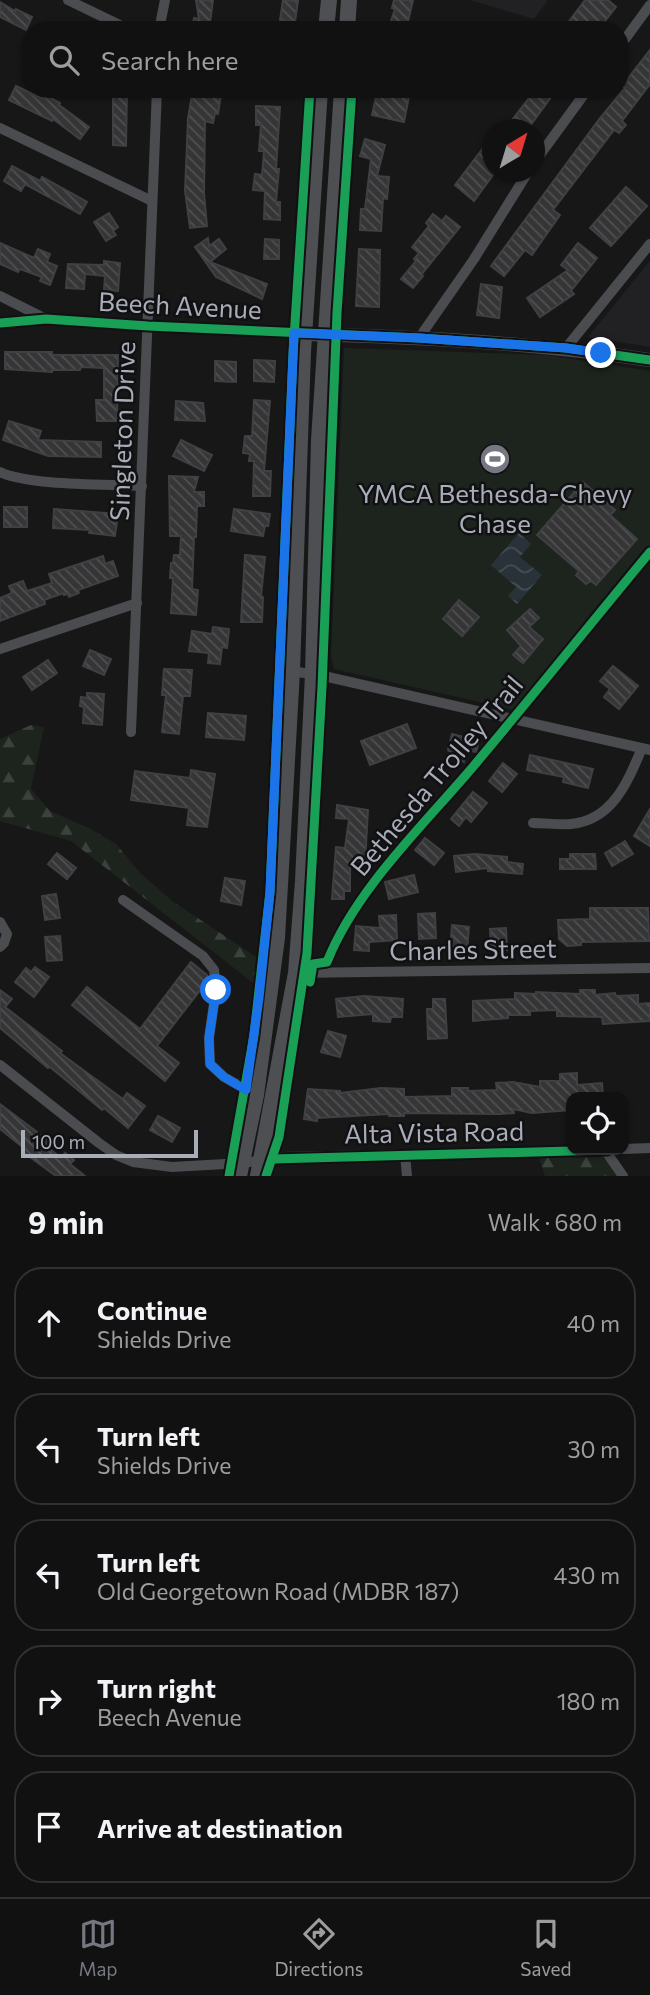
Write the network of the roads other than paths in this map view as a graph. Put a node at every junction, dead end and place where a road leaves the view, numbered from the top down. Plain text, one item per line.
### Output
1 (68, 0) edge
2 (165, 0) edge
3 (329, 0) edge
4 (349, 0) edge
5 (650, 5) edge
6 (112, 21) edge
7 (161, 21) edge
8 (327, 21) edge
9 (348, 21) edge
10 (629, 34) edge
11 (157, 98) edge
12 (319, 98) edge
13 (341, 98) edge
14 (581, 98) edge
15 (0, 128) edge
16 (545, 148) edge
17 (522, 182) edge
18 (152, 201) junction
19 (650, 244) edge
20 (0, 296) edge
21 (46, 319) junction
22 (0, 323) edge
23 (148, 326) junction
24 (304, 334) junction
25 (325, 335) junction
26 (419, 338) junction
27 (566, 348) junction
28 (650, 360) edge
29 (0, 472) edge
30 (5, 478) edge
31 (142, 486) junction
32 (137, 603) junction
33 (0, 649) edge
34 (292, 671) junction
35 (313, 674) junction
36 (131, 732) dead end
37 (646, 749) edge
38 (533, 823) dead end
39 (123, 900) dead end
40 (0, 922) edge
41 (0, 947) edge
42 (650, 968) edge
43 (296, 973) junction
44 (0, 1065) edge
45 (256, 1095) junction
46 (650, 1147) edge
47 (629, 1149) edge
48 (566, 1151) edge
49 (405, 1154) junction
50 (609, 1155) edge
51 (260, 1168) edge
52 (241, 1170) edge
53 (407, 1176) edge
54 (623, 1176) edge

1 - 6 street
2 - 7 street
3 - 8 main road
4 - 9 main road
5 - 10 street
11 - 18 street, Singleton Drive
12 - 24 main road
13 - 25 main road
14 - 16 street
15 - 18 street
17 - 26 street
18 - 23 street, Singleton Drive
19 - 27 street
20 - 21 street
21 - 22 street, Beech Avenue
21 - 23 street, Beech Avenue
23 - 24 street, Beech Avenue
23 - 31 street, Singleton Drive
24 - 25 street, Beech Avenue
24 - 34 main road
25 - 26 street, Beech Avenue
25 - 35 main road
26 - 27 street, Beech Avenue
27 - 28 street, Beech Avenue
29 - 30 street
30 - 31 street
31 - 32 street, Singleton Drive
32 - 33 street
32 - 36 street, Singleton Drive
34 - 35 street
34 - 45 main road
35 - 37 street
35 - 43 main road
37 - 38 street
39 - 45 street
40 - 41 street
42 - 43 street, Charles Street
43 - 51 main road
44 - 52 street, Alta Vista Road
45 - 52 main road
46 - 47 street
48 - 49 street, Alta Vista Road
49 - 51 street, Alta Vista Road
49 - 53 street
50 - 54 street
51 - 52 street, Alta Vista Road

